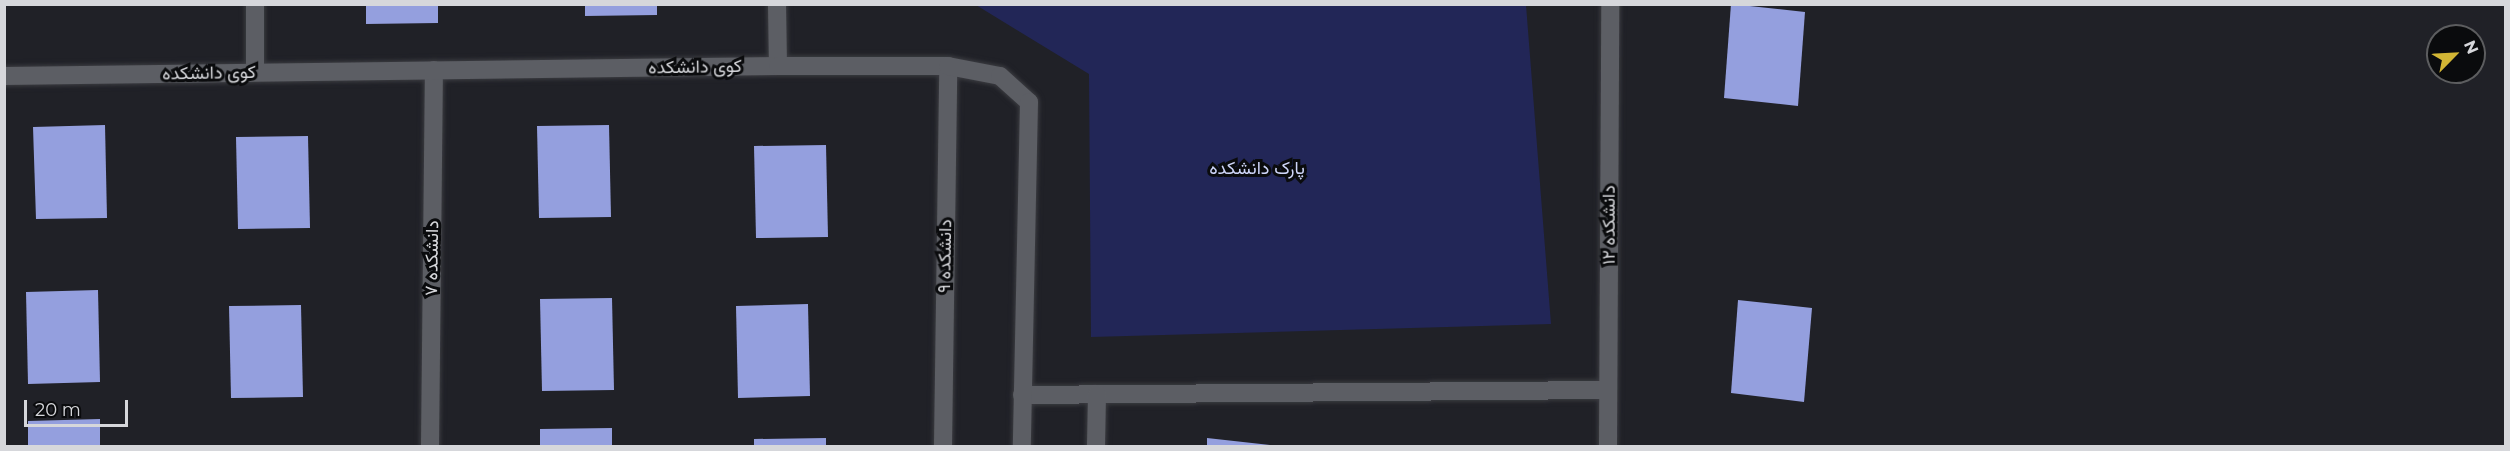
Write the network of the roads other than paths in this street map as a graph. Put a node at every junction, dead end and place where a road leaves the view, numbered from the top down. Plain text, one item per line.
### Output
1 (255, 4) edge
2 (777, 4) edge
3 (1610, 4) edge
4 (778, 66) junction
5 (948, 66) junction
6 (434, 70) junction
7 (255, 72) junction
8 (4, 76) edge
9 (1608, 390) junction
10 (1097, 394) junction
11 (1022, 395) junction
12 (430, 447) edge
13 (943, 447) edge
14 (1022, 447) edge
15 (1096, 447) edge
16 (1608, 447) edge

1 - 7 street
2 - 4 street
3 - 9 street, دانشکده ۱۲
4 - 5 street, کوی دانشکده
4 - 6 street, کوی دانشکده
5 - 11 street, کوی دانشکده
5 - 13 street, دانشکده ۹
6 - 7 street, کوی دانشکده
6 - 12 street, دانشکده ۷
7 - 8 street, کوی دانشکده
9 - 10 street
9 - 16 street, دانشکده ۱۲
10 - 11 street
10 - 15 street
11 - 14 street, کوی دانشکده

